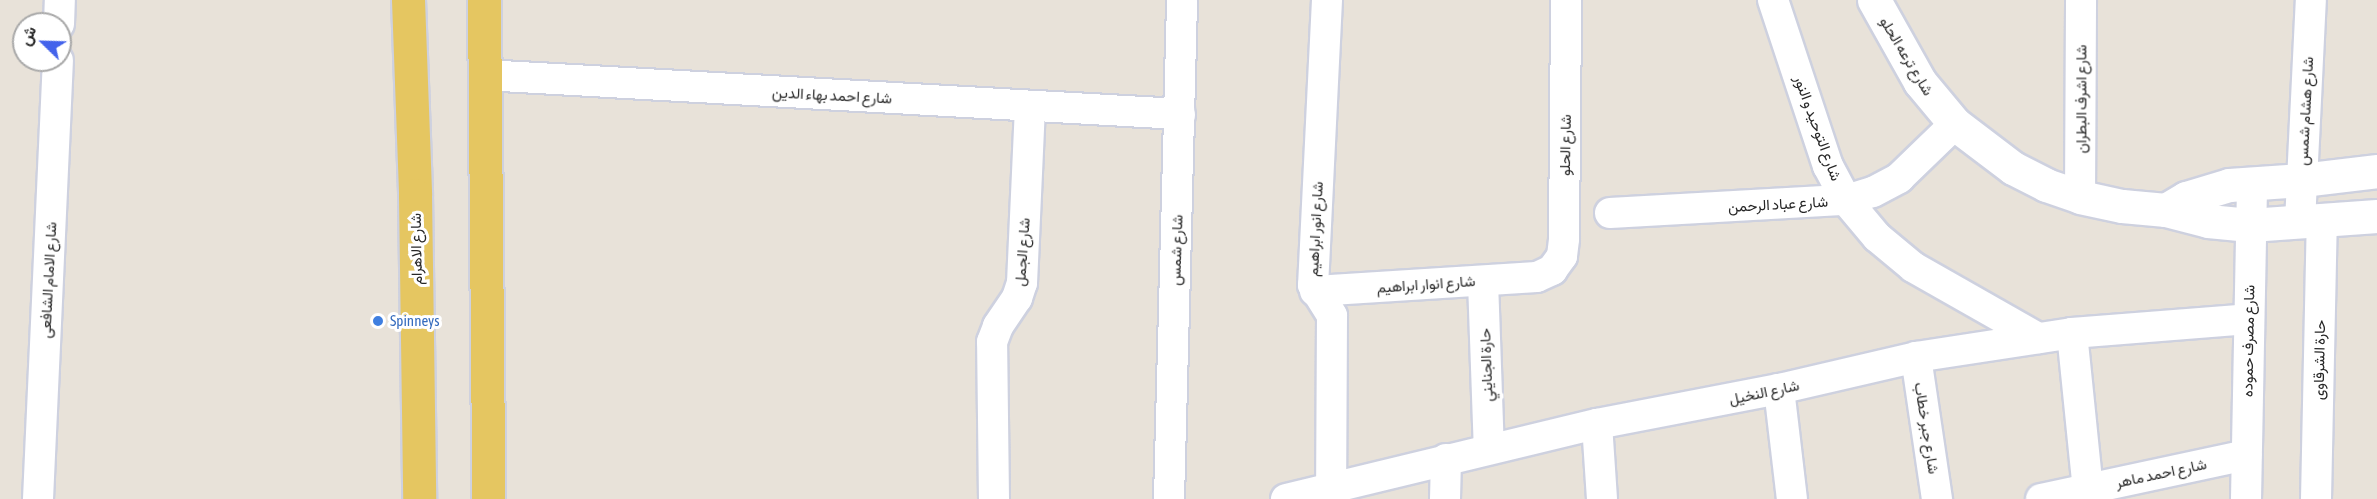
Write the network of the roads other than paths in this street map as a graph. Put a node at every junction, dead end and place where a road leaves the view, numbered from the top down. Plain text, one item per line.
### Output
1 (408, 0) edge
2 (484, 0) edge
3 (1182, 0) edge
4 (1327, 0) edge
5 (1566, 0) edge
6 (1773, 0) edge
7 (1874, 0) edge
8 (2081, 0) edge
9 (2311, 0) edge
10 (57, 72) edge
11 (484, 75) junction
12 (1030, 106) junction
13 (1180, 114) junction
14 (1955, 124) junction
15 (2377, 171) edge
16 (2302, 180) junction
17 (2252, 183) junction
18 (2080, 197) junction
19 (1846, 200) junction
20 (2166, 210) junction
21 (1610, 213) dead end
22 (2377, 216) edge
23 (2311, 222) junction
24 (2250, 225) junction
25 (1537, 277) joint
26 (1482, 281) junction
27 (1315, 291) junction
28 (2248, 319) junction
29 (2072, 333) junction
30 (2038, 338) junction
31 (1916, 357) junction
32 (1779, 389) junction
33 (1597, 424) junction
34 (1489, 449) junction
35 (2246, 455) junction
36 (1446, 459) junction
37 (1331, 488) junction
38 (2089, 494) edge
39 (38, 499) edge
40 (419, 499) edge
41 (488, 499) edge
42 (994, 499) edge
43 (1169, 499) edge
44 (1286, 499) edge
45 (1445, 499) edge
46 (1602, 499) edge
47 (1792, 499) edge
48 (1937, 499) edge
49 (2041, 499) edge
50 (2246, 499) edge
51 (2316, 499) edge

1 - 40 main road, شارع الاهرام
2 - 11 main road
3 - 13 street, شارع شمس
4 - 27 street, شارع انور ابراهيم
5 - 25 street, شارع الحلو
6 - 19 street, شارع التوحيد و النور
7 - 14 street, شارع ترعه الحلو
8 - 18 street, شارع اشرف البطران
9 - 16 street, شارع هشام شمس
10 - 39 street, شارع الامام الشافعى
11 - 12 street, شارع احمد بهاء الدين
11 - 41 main road
12 - 13 street, شارع احمد بهاء الدين
12 - 42 street, شارع الجمل
13 - 43 street, شارع شمس
14 - 18 street, شارع ترعه الحلو
14 - 19 street, شارع عباد الرحمن
15 - 16 street
16 - 17 street
16 - 23 street, شارع هشام شمس
17 - 20 street
17 - 24 street, شارع مصرف حموده
18 - 20 street, شارع ترعه الحلو
19 - 21 street, شارع عباد الرحمن
19 - 30 street, شارع التوحيد و النور
20 - 24 street, شارع ترعه الحلو
22 - 23 street, شارع ترعه الحلو
23 - 24 street, شارع ترعه الحلو
23 - 51 street, حارة الشرقاوى
24 - 28 street, شارع مصرف حموده
25 - 26 street, شارع انوار ابراهيم
26 - 27 street, شارع انوار ابراهيم
26 - 34 street, حارة الجنايني
27 - 37 street, شارع انور ابراهيم
28 - 29 street, شارع النخيل
28 - 35 street, شارع مصرف حموده
29 - 30 street, شارع النخيل
29 - 38 street
30 - 31 street, شارع النخيل
31 - 32 street, شارع النخيل
31 - 48 street, شارع جبر خطاب
32 - 33 street, شارع النخيل
32 - 47 street
33 - 34 street, شارع النخيل
33 - 46 street
34 - 36 street, شارع النخيل
35 - 38 street, شارع احمد ماهر
35 - 50 street, شارع مصرف حموده
36 - 37 street, شارع النخيل
36 - 45 street
37 - 44 street, شارع النخيل
38 - 49 street, شارع احمد ماهر

